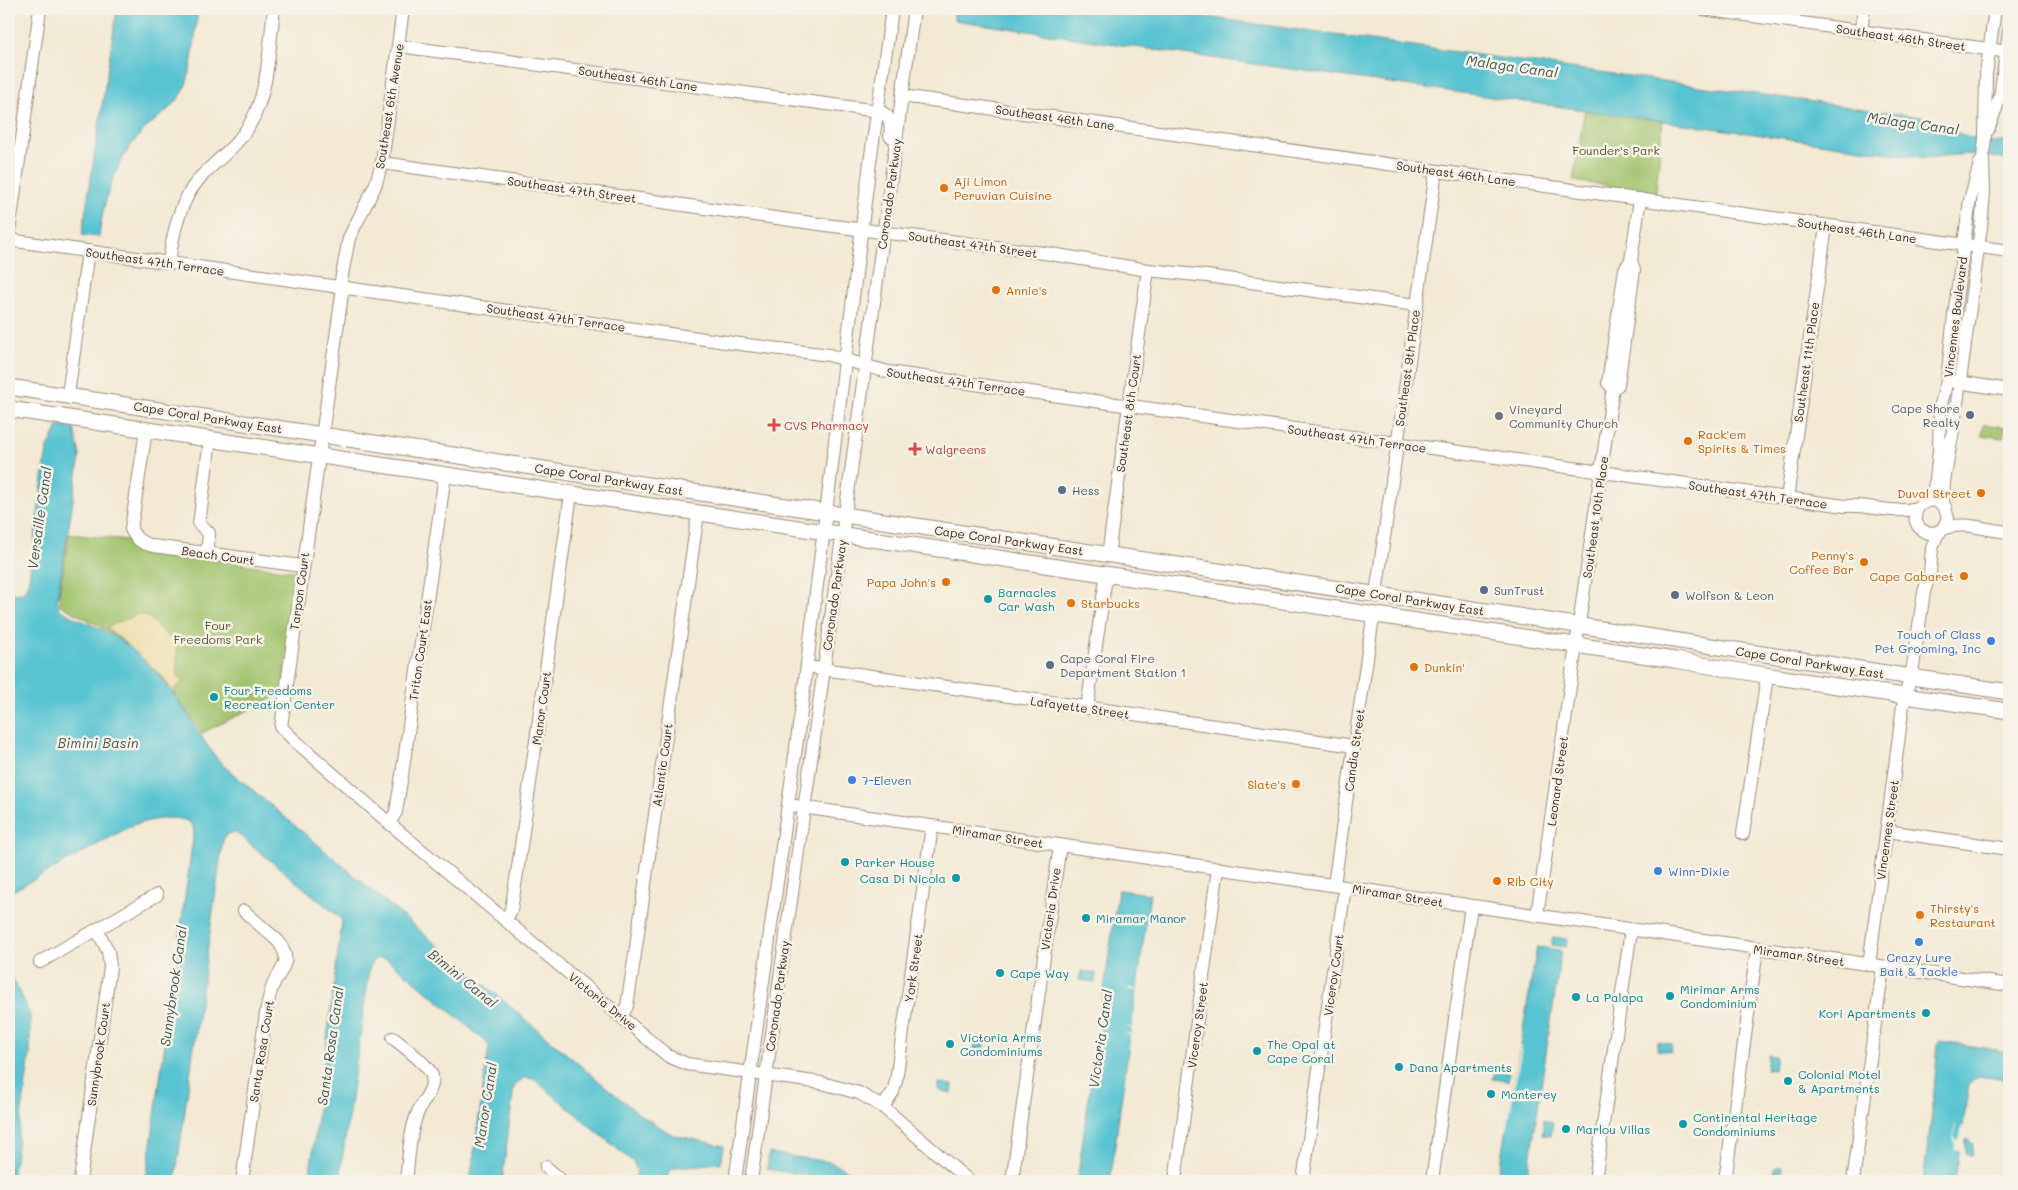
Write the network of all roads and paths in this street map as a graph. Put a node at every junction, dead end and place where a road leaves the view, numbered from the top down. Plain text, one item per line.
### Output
1 (40, 9) edge
2 (274, 9) edge
3 (403, 9) edge
4 (892, 9) edge
5 (914, 9) edge
6 (1703, 9) edge
7 (1864, 9) edge
8 (1995, 9) edge
9 (1735, 11) edge
10 (1861, 31) junction
11 (2009, 32) edge
12 (399, 46) junction
13 (1990, 49) junction
14 (2008, 52) edge
15 (902, 96) junction
16 (878, 110) junction
17 (1986, 138) junction
18 (1982, 158) junction
19 (893, 161) junction
20 (382, 163) junction
21 (1436, 171) junction
22 (1640, 199) junction
23 (1826, 226) junction
24 (862, 229) junction
25 (9, 232) edge
26 (884, 232) junction
27 (9, 240) edge
28 (1964, 245) junction
29 (1979, 247) junction
30 (88, 251) junction
31 (2009, 251) edge
32 (169, 262) junction
33 (1148, 270) junction
34 (341, 287) junction
35 (1416, 305) junction
36 (846, 360) junction
37 (865, 365) junction
38 (1947, 381) junction
39 (1960, 383) junction
40 (9, 386) edge
41 (2009, 390) edge
42 (68, 395) junction
43 (9, 396) edge
44 (108, 401) junction
45 (1129, 406) junction
46 (9, 409) edge
47 (146, 430) junction
48 (322, 434) junction
49 (210, 440) junction
50 (1397, 443) junction
51 (318, 456) junction
52 (1601, 472) junction
53 (445, 475) junction
54 (571, 494) junction
55 (1787, 498) junction
56 (1920, 505) junction
57 (1845, 506) junction
58 (1946, 509) junction
59 (825, 512) junction
60 (698, 513) junction
61 (845, 515) junction
62 (1919, 527) junction
63 (1942, 530) junction
64 (2009, 530) edge
65 (823, 532) junction
66 (842, 535) junction
67 (207, 553) junction
68 (1108, 555) junction
69 (1003, 559) junction
70 (302, 566) junction
71 (1211, 570) junction
72 (1109, 575) junction
73 (1924, 592) junction
74 (1376, 594) junction
75 (1275, 600) junction
76 (1476, 610) junction
77 (1376, 615) junction
78 (1579, 625) junction
79 (1576, 645) junction
80 (806, 667) junction
81 (824, 669) junction
82 (1767, 677) junction
83 (1910, 678) junction
84 (2009, 692) edge
85 (1905, 696) junction
86 (1087, 708) junction
87 (2009, 711) edge
88 (281, 727) joint
89 (1354, 746) junction
90 (788, 805) junction
91 (804, 807) junction
92 (389, 824) junction
93 (932, 826) junction
94 (1888, 831) junction
95 (1743, 834) dead end
96 (1060, 845) junction
97 (2009, 849) edge
98 (1218, 868) junction
99 (1340, 886) junction
100 (157, 895) dead end
101 (1471, 906) junction
102 (244, 911) dead end
103 (1537, 916) junction
104 (506, 920) junction
105 (97, 930) junction
106 (1631, 930) junction
107 (1757, 949) junction
108 (40, 962) dead end
109 (1869, 965) junction
110 (1883, 967) junction
111 (2009, 985) edge
112 (622, 1015) junction
113 (393, 1038) dead end
114 (750, 1073) junction
115 (766, 1075) junction
116 (883, 1107) junction
117 (546, 1167) dead end
118 (80, 1181) edge
119 (242, 1181) edge
120 (406, 1181) edge
121 (562, 1181) edge
122 (735, 1181) edge
123 (751, 1181) edge
124 (969, 1181) edge
125 (1012, 1181) edge
126 (1174, 1181) edge
127 (1303, 1181) edge
128 (1432, 1181) edge
129 (1595, 1181) edge
130 (1725, 1181) edge
131 (1853, 1181) edge

1 - 25 street
2 - 32 street
3 - 12 street, Southeast 6th Avenue
4 - 16 street, Coronado Parkway
5 - 15 street, Coronado Parkway
6 - 9 street, Southeast 46th Street
7 - 10 street
8 - 13 street, Vincennes Boulevard
9 - 10 street, Southeast 46th Street
10 - 13 street, Southeast 46th Street
11 - 14 street, Vincennes Boulevard
12 - 16 street, Southeast 46th Lane
12 - 20 street, Southeast 6th Avenue
13 - 14 street, Southeast 46th Street
13 - 17 street, Vincennes Boulevard
14 - 17 street, Vincennes Boulevard
15 - 19 street, Coronado Parkway
15 - 21 street, Southeast 46th Lane
16 - 19 street
16 - 24 street, Coronado Parkway
17 - 18 street, Vincennes Boulevard
18 - 28 street, Vincennes Boulevard
18 - 29 street, Vincennes Boulevard
19 - 26 street, Coronado Parkway
20 - 24 street, Southeast 47th Street
20 - 34 street, Southeast 6th Avenue
21 - 22 street, Southeast 46th Lane
21 - 35 street, Southeast 9th Place
22 - 23 street, Southeast 46th Lane
22 - 52 street, Southeast 10th Place
23 - 28 street, Southeast 46th Lane
23 - 55 street, Southeast 11th Place
24 - 26 street, Southeast 47th Street
24 - 36 street, Coronado Parkway
26 - 33 street, Southeast 47th Street
26 - 37 street, Coronado Parkway
27 - 30 street, Southeast 47th Terrace
28 - 29 street, Southeast 46th Lane
28 - 38 street, Vincennes Boulevard
29 - 31 street, Southeast 46th Lane
29 - 39 street, Vincennes Boulevard
30 - 32 street, Southeast 47th Terrace
30 - 42 street
32 - 34 street, Southeast 47th Terrace
33 - 35 street, Southeast 47th Street
33 - 45 street, Southeast 8th Court
34 - 36 street, Southeast 47th Terrace
34 - 48 street, Southeast 6th Avenue
35 - 50 street, Southeast 9th Place
36 - 37 street, Southeast 47th Terrace
36 - 59 street, Coronado Parkway
37 - 45 street, Southeast 47th Terrace
37 - 61 street, Coronado Parkway
38 - 39 street
38 - 56 street, Vincennes Boulevard
39 - 41 street
39 - 58 street, Vincennes Boulevard
40 - 42 main road, Cape Coral Parkway East
42 - 44 main road, Cape Coral Parkway East
43 - 44 main road
44 - 48 main road, Cape Coral Parkway East
45 - 50 street, Southeast 47th Terrace
45 - 68 street, Southeast 8th Court
46 - 47 main road, Cape Coral Parkway East
47 - 49 main road, Cape Coral Parkway East
47 - 67 street, Beach Court
48 - 51 street, Southeast 6th Avenue
48 - 59 main road, Cape Coral Parkway East
49 - 51 main road, Cape Coral Parkway East
49 - 67 street
50 - 52 street, Southeast 47th Terrace
50 - 74 street, Southeast 9th Place
51 - 53 main road, Cape Coral Parkway East
51 - 70 street, Tarpon Court
52 - 55 street, Southeast 47th Terrace
52 - 78 street, Southeast 10th Place
53 - 54 main road, Cape Coral Parkway East
53 - 92 street, Triton Court East
54 - 60 main road, Cape Coral Parkway East
54 - 104 street, Manor Court
55 - 57 street, Southeast 47th Terrace
56 - 57 street, Southeast 47th Terrace
56 - 58 street
56 - 62 street
57 - 62 street, Southeast 47th Terrace
58 - 63 street
58 - 64 street
59 - 61 main road, Cape Coral Parkway East
59 - 65 street, Coronado Parkway
60 - 65 main road, Cape Coral Parkway East
60 - 112 street, Atlantic Court
61 - 66 street, Coronado Parkway
61 - 68 main road, Cape Coral Parkway East
62 - 63 street
62 - 73 street
63 - 64 street
63 - 73 street
65 - 66 main road, Cape Coral Parkway East
65 - 80 street, Coronado Parkway
66 - 69 main road, Cape Coral Parkway East
66 - 81 street, Coronado Parkway
67 - 70 street, Beach Court
68 - 69 main road
68 - 71 main road, Cape Coral Parkway East
69 - 72 main road, Cape Coral Parkway East
70 - 88 street, Tarpon Court
71 - 72 main road
71 - 74 main road, Cape Coral Parkway East
72 - 75 main road, Cape Coral Parkway East
72 - 86 street
73 - 83 street
74 - 75 main road
74 - 76 main road, Cape Coral Parkway East
75 - 77 main road, Cape Coral Parkway East
76 - 77 main road
76 - 78 main road, Cape Coral Parkway East
77 - 79 main road, Cape Coral Parkway East
77 - 89 street, Candia Street
78 - 79 street, Southeast 10th Place
78 - 83 main road, Cape Coral Parkway East
79 - 82 main road, Cape Coral Parkway East
79 - 103 street, Leonard Street
80 - 81 street, Lafayette Street
80 - 90 street, Coronado Parkway
81 - 86 street, Lafayette Street
81 - 91 street, Coronado Parkway
82 - 85 main road, Cape Coral Parkway East
82 - 95 street
83 - 84 main road, Cape Coral Parkway East
83 - 85 street
85 - 87 main road, Cape Coral Parkway East
85 - 94 street, Vincennes Street
86 - 89 street, Lafayette Street
88 - 92 street, Victoria Drive
89 - 99 street, Candia Street
90 - 91 street, Miramar Street
90 - 114 street, Coronado Parkway
91 - 93 street, Miramar Street
91 - 115 street, Coronado Parkway
92 - 104 street, Victoria Drive
93 - 96 street, Miramar Street
93 - 116 street, York Street
94 - 97 street
94 - 109 street, Vincennes Street
96 - 98 street, Miramar Street
96 - 125 street, Victoria Drive
98 - 99 street, Miramar Street
98 - 126 street, Viceroy Street
99 - 101 street, Miramar Street
99 - 127 street, Viceroy Court
100 - 105 street
101 - 103 street, Miramar Street
101 - 128 street
102 - 119 street, Santa Rosa Court
103 - 106 street, Miramar Street
104 - 112 street, Victoria Drive
105 - 108 street
105 - 118 street, Sunnybrook Court
106 - 107 street, Miramar Street
106 - 129 street
107 - 109 street, Miramar Street
107 - 130 street
109 - 110 street, Miramar Street
110 - 111 street, Miramar Street
110 - 131 street
112 - 114 street, Victoria Drive
113 - 120 street
114 - 115 street, Victoria Drive
114 - 122 street, Coronado Parkway
115 - 116 street, Victoria Drive
115 - 123 street, Coronado Parkway
116 - 124 street, Victoria Drive
117 - 121 street

